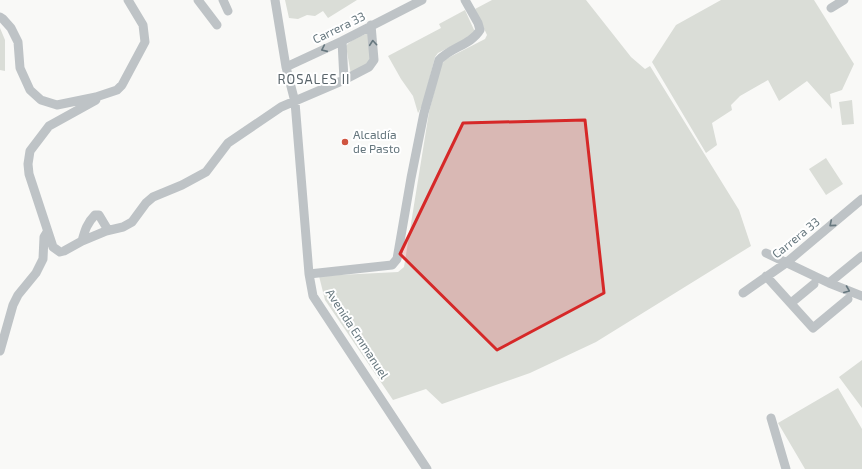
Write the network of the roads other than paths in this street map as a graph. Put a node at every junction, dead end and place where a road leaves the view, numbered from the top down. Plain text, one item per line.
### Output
1 (128, 0) edge
2 (198, 0) edge
3 (223, 0) edge
4 (275, 0) edge
5 (422, 0) edge
6 (465, 0) edge
7 (844, 0) edge
8 (831, 8) dead end
9 (228, 11) dead end
10 (0, 18) edge
11 (217, 25) dead end
12 (371, 26) junction
13 (342, 41) junction
14 (286, 66) junction
15 (344, 80) junction
16 (96, 98) junction
17 (296, 101) junction
18 (862, 199) edge
19 (108, 230) junction
20 (47, 232) junction
21 (82, 241) junction
22 (766, 253) dead end
23 (862, 256) edge
24 (786, 263) junction
25 (310, 274) junction
26 (766, 276) junction
27 (829, 283) junction
28 (814, 284) dead end
29 (743, 293) dead end
30 (862, 296) edge
31 (848, 300) dead end
32 (791, 303) junction
33 (0, 351) edge
34 (771, 418) dead end
35 (427, 469) edge
36 (431, 469) edge
37 (786, 469) edge

1 - 16 street
2 - 11 street
3 - 9 street
4 - 14 street, Avenida Emmanuel
5 - 12 street, Carrera 33
6 - 25 street
7 - 8 street
10 - 16 street
12 - 13 street, Carrera 33
15 -> 12 street
13 -> 14 street, Carrera 33
13 - 15 street
14 - 17 street, Avenida Emmanuel
15 - 17 street
16 - 20 street
17 - 19 street
17 - 25 street, Avenida Emmanuel
18 -> 24 street, Carrera 33
19 - 21 street
19 - 21 street
20 - 21 street
20 - 33 street
22 - 24 street
23 - 27 street
24 - 26 street, Carrera 33
24 - 27 street
25 - 35 street, Avenida Emmanuel
25 - 36 street, Avenida Emmanuel
26 - 29 street, Carrera 33
26 - 32 street
27 -> 30 street
28 - 32 street
31 - 32 street
34 - 37 street

